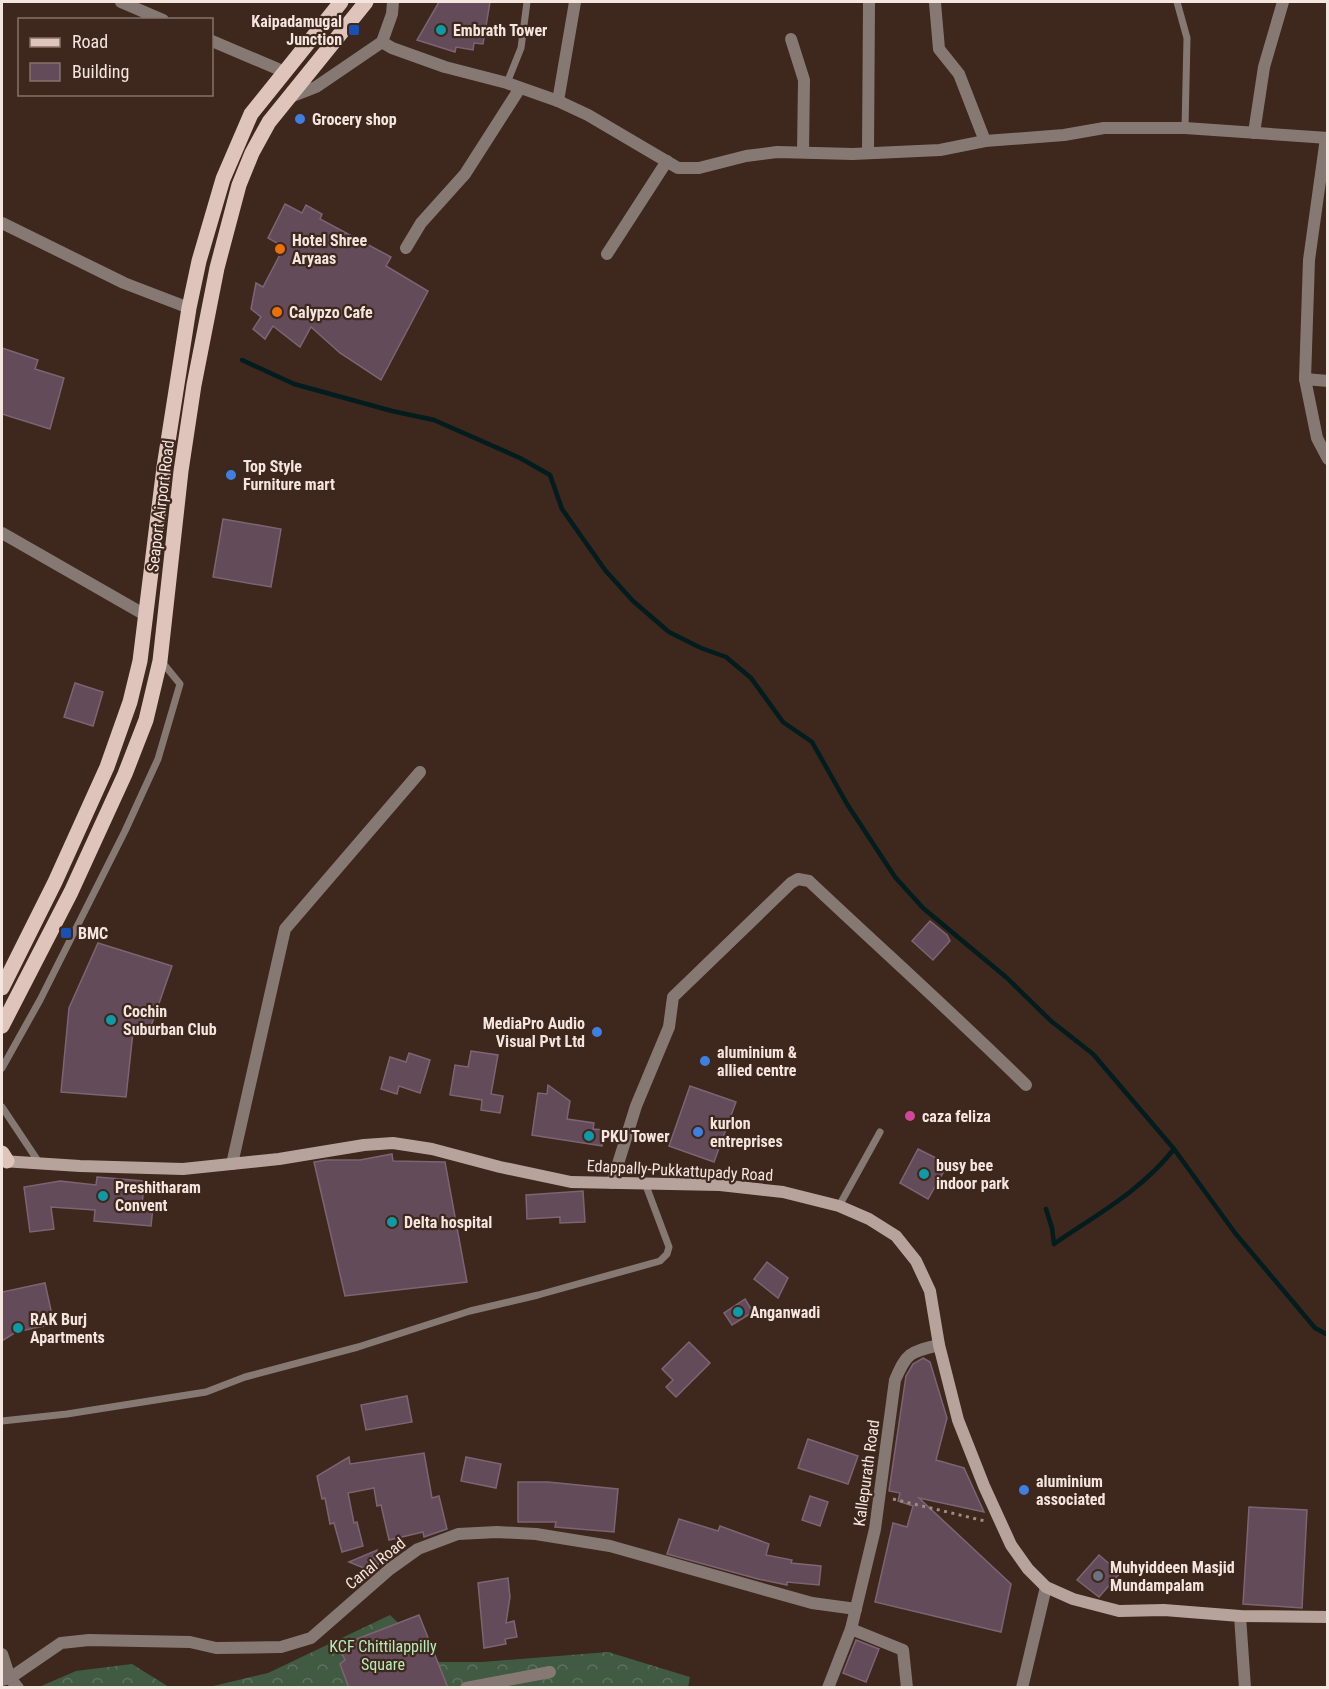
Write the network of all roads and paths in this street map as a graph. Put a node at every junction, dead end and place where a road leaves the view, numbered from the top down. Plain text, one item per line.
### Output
1 (121, 2) edge
2 (341, 2) edge
3 (366, 2) edge
4 (393, 2) edge
5 (527, 2) edge
6 (575, 2) edge
7 (869, 2) edge
8 (1178, 2) edge
9 (1283, 2) edge
10 (934, 3) edge
11 (158, 18) edge
12 (791, 39) dead end
13 (213, 40) edge
14 (382, 42) junction
15 (285, 72) junction
16 (507, 83) junction
17 (520, 88) junction
18 (287, 99) junction
19 (558, 101) junction
20 (1185, 128) junction
21 (1254, 133) junction
22 (1327, 138) edge
23 (985, 141) junction
24 (803, 152) junction
25 (868, 153) junction
26 (666, 161) junction
27 (2, 223) edge
28 (406, 248) dead end
29 (607, 254) dead end
30 (189, 308) junction
31 (1305, 379) junction
32 (1328, 381) edge
33 (1328, 459) edge
34 (2, 533) edge
35 (147, 616) junction
36 (160, 661) junction
37 (420, 772) dead end
38 (2, 988) edge
39 (2, 1026) edge
40 (2, 1068) edge
41 (1026, 1084) dead end
42 (2, 1107) edge
43 (880, 1132) dead end
44 (3, 1158) edge
45 (40, 1164) junction
46 (232, 1164) junction
47 (612, 1183) junction
48 (645, 1183) junction
49 (839, 1206) junction
50 (939, 1345) junction
51 (2, 1420) edge
52 (879, 1495) junction
53 (999, 1520) junction
54 (1046, 1587) junction
55 (856, 1609) junction
56 (1240, 1616) junction
57 (1328, 1617) edge
58 (850, 1629) junction
59 (2, 1654) edge
60 (550, 1672) dead end
61 (10, 1682) edge
62 (466, 1688) edge
63 (828, 1688) edge
64 (907, 1688) edge
65 (1022, 1688) edge
66 (1245, 1688) edge

1 - 11 street
2 - 15 main road, Seaport Airport Road
3 - 18 main road, Seaport Airport Road
4 - 14 street
5 - 16 lane
6 - 19 street
7 - 25 street
8 - 20 lane
9 - 21 street
10 - 23 street
12 - 24 street
13 - 15 street
14 - 16 street
14 - 18 street
15 - 30 main road, Seaport Airport Road
16 - 17 street
17 - 19 street
17 - 28 street
18 - 36 main road, Seaport Airport Road
19 - 26 street
20 - 21 street
20 - 23 street
21 - 22 street
22 - 31 street
23 - 25 street
24 - 25 street
24 - 26 street
26 - 29 street
27 - 30 street
30 - 35 main road, Seaport Airport Road
31 - 32 street
31 - 33 street
34 - 35 street
35 - 38 main road, Seaport Airport Road
36 - 39 main road, Seaport Airport Road
36 - 40 lane
37 - 46 street
41 - 47 street
42 - 45 lane
43 - 49 lane
44 - 45 main road, Edappally-Pukkattupady Road
45 - 46 main road, Edappally-Pukkattupady Road
46 - 47 main road, Edappally-Pukkattupady Road
47 - 48 main road, Edappally-Pukkattupady Road
48 - 49 main road, Edappally-Pukkattupady Road
48 - 51 lane
49 - 50 main road, Edappally-Pukkattupady Road
50 - 52 street, Kallepurath Road
50 - 53 main road, Edappally-Pukkattupady Road
52 - 53 path
52 - 55 street, Kallepurath Road
53 - 54 main road, Edappally-Pukkattupady Road
54 - 56 main road, Edappally-Pukkattupady Road
54 - 65 street
55 - 58 street, Kallepurath Road
55 - 61 street, Canal Road
56 - 57 main road, Edappally-Pukkattupady Road
56 - 66 street
58 - 63 street, Kallepurath Road
58 - 64 street
59 - 61 street
60 - 62 street

